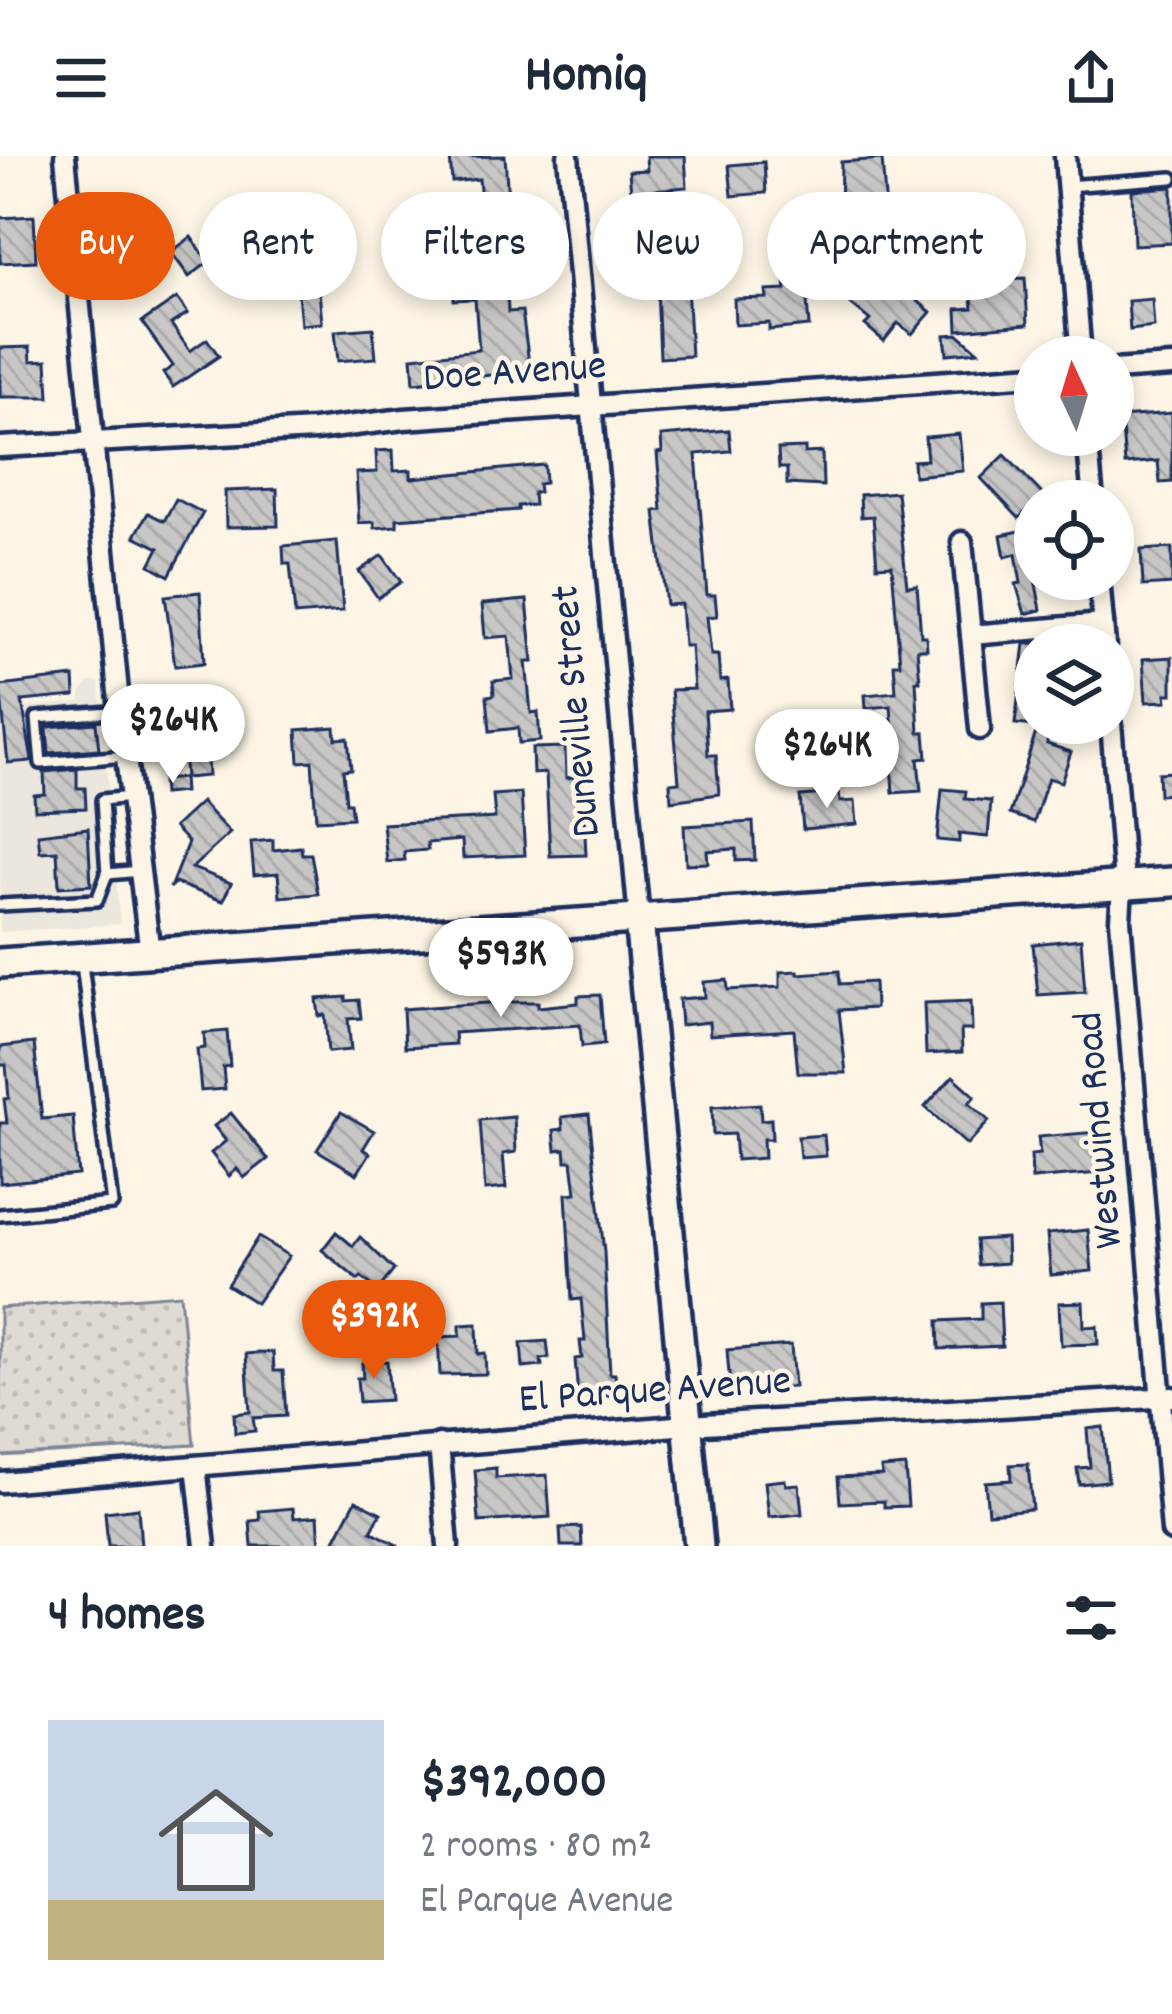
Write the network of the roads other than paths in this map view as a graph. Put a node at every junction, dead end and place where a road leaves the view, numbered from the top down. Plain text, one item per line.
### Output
1 (65, 156) edge
2 (568, 156) edge
3 (1065, 156) edge
4 (1172, 178) edge
5 (1067, 186) junction
6 (1079, 336) edge
7 (1172, 366) edge
8 (1134, 369) edge
9 (1014, 376) edge
10 (593, 406) junction
11 (93, 442) junction
12 (0, 447) edge
13 (962, 542) dead end
14 (1101, 600) edge
15 (1103, 624) edge
16 (1014, 631) edge
17 (971, 635) junction
18 (122, 711) junction
19 (980, 729) dead end
20 (1114, 744) edge
21 (127, 756) junction
22 (133, 797) junction
23 (141, 872) junction
24 (107, 874) junction
25 (1172, 882) edge
26 (1124, 886) junction
27 (0, 905) edge
28 (639, 919) junction
29 (150, 953) junction
30 (81, 958) junction
31 (0, 963) edge
32 (0, 1215) edge
33 (1166, 1398) edge
34 (688, 1425) junction
35 (439, 1444) junction
36 (196, 1466) junction
37 (0, 1482) edge
38 (1172, 1531) edge
39 (205, 1546) edge
40 (448, 1546) edge
41 (699, 1546) edge

1 - 11 street
2 - 10 street, Duneville Street
3 - 5 street
4 - 5 lane
5 - 6 street
7 - 8 street
9 - 10 street, Doe Avenue
10 - 11 street, Doe Avenue
10 - 28 street, Duneville Street
11 - 12 street, Doe Avenue
11 - 18 street
13 - 17 street
14 - 15 street
16 - 17 street
17 - 19 street
18 - 21 street
18 - 21 lane
20 - 26 street, Westwind Road
21 - 22 street
22 - 23 street
22 - 24 lane
23 - 24 lane
23 - 29 street
24 - 27 lane
25 - 26 main road
26 - 28 main road
26 - 33 street, Westwind Road
28 - 29 main road
28 - 34 main road, Duneville Street
29 - 30 main road
30 - 31 main road
30 - 32 lane
33 - 34 street, El Parque Avenue
33 - 38 street, Westwind Road
34 - 35 street, El Parque Avenue
34 - 41 main road, Duneville Street
35 - 36 street, El Parque Avenue
35 - 40 street
36 - 37 street, El Parque Avenue
36 - 39 street

